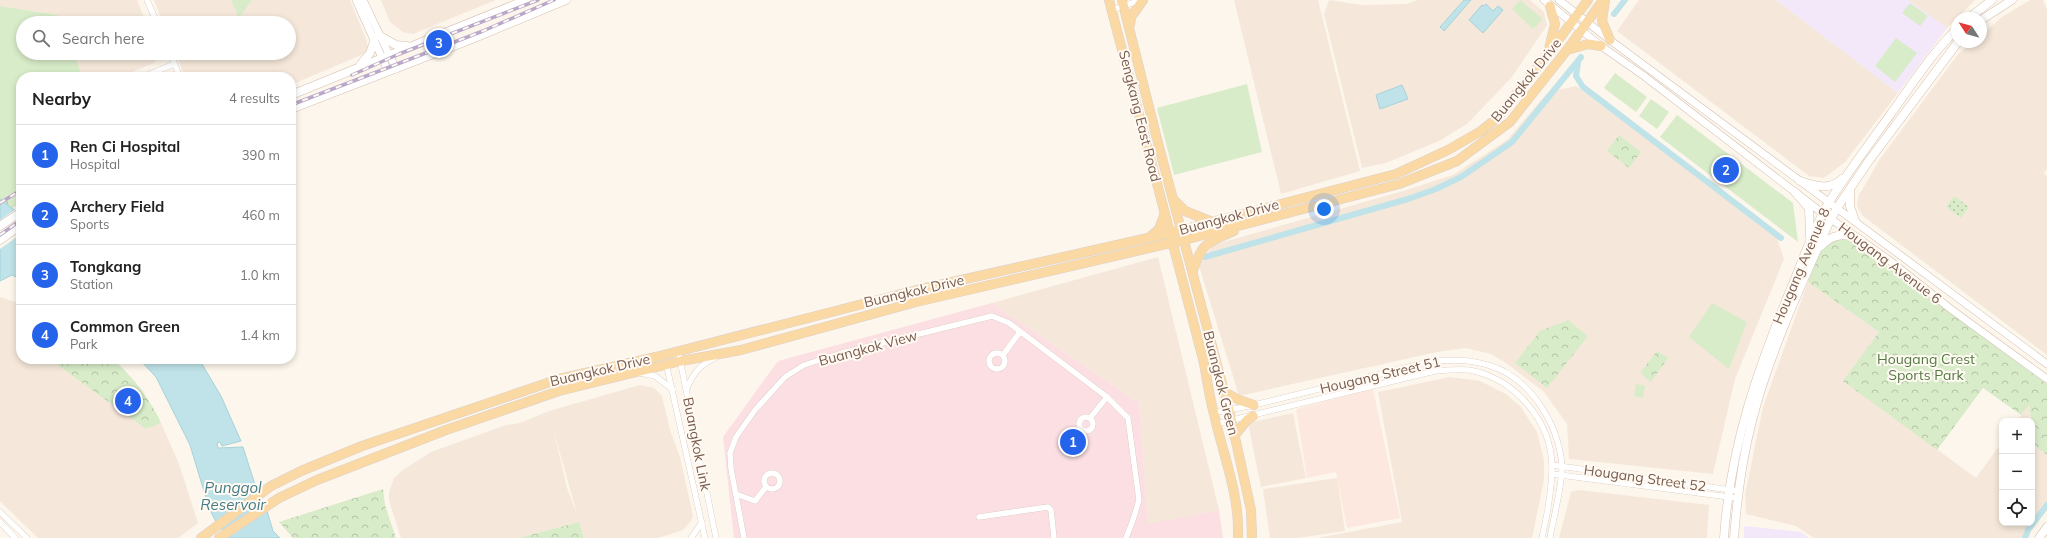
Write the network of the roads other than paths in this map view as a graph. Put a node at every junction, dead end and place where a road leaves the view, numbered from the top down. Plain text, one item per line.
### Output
1 (147, 0) edge
2 (356, 0) edge
3 (363, 0) edge
4 (526, 0) edge
5 (566, 0) edge
6 (1142, 0) edge
7 (1559, 0) edge
8 (1588, 0) edge
9 (1604, 0) edge
10 (1992, 0) edge
11 (2012, 0) edge
12 (1116, 3) edge
13 (1547, 3) edge
14 (1976, 12) edge
15 (1577, 14) junction
16 (154, 16) edge
17 (1987, 16) edge
18 (1587, 22) junction
19 (1572, 23) junction
20 (1130, 28) junction
21 (1581, 30) junction
22 (1951, 36) edge
23 (376, 38) junction
24 (1610, 40) junction
25 (412, 45) junction
26 (1601, 46) junction
27 (1953, 48) edge
28 (1567, 50) junction
29 (385, 56) junction
30 (1546, 58) junction
31 (173, 60) edge
32 (174, 64) junction
33 (359, 66) junction
34 (392, 70) junction
35 (155, 72) edge
36 (178, 72) edge
37 (296, 93) edge
38 (296, 107) edge
39 (1850, 170) junction
40 (1800, 181) junction
41 (1851, 188) junction
42 (1795, 192) junction
43 (1173, 199) junction
44 (1829, 202) junction
45 (1837, 208) junction
46 (1165, 213) junction
47 (1823, 214) junction
48 (16, 215) edge
49 (1831, 219) junction
50 (1212, 221) junction
51 (1855, 221) junction
52 (1249, 222) junction
53 (0, 226) edge
54 (16, 229) edge
55 (1181, 230) junction
56 (1170, 233) junction
57 (1150, 237) junction
58 (0, 240) edge
59 (1184, 240) junction
60 (1810, 240) junction
61 (1861, 240) junction
62 (1173, 242) junction
63 (1155, 246) junction
64 (1817, 250) junction
65 (1177, 260) junction
66 (1192, 270) junction
67 (1020, 332) junction
68 (678, 350) junction
69 (722, 354) junction
70 (664, 355) junction
71 (1003, 355) dead end
72 (681, 361) junction
73 (667, 364) junction
74 (2047, 364) edge
75 (638, 372) junction
76 (2047, 379) edge
77 (687, 388) junction
78 (672, 389) junction
79 (1223, 391) junction
80 (1107, 397) junction
81 (1254, 406) junction
82 (1229, 410) junction
83 (1213, 413) junction
84 (1253, 416) junction
85 (1090, 418) dead end
86 (1231, 421) junction
87 (1216, 424) junction
88 (1234, 436) junction
89 (1552, 465) junction
90 (1562, 466) junction
91 (1552, 474) junction
92 (1561, 475) junction
93 (766, 487) dead end
94 (1728, 493) junction
95 (736, 494) junction
96 (1737, 494) junction
97 (0, 512) edge
98 (979, 517) dead end
99 (0, 522) edge
100 (702, 522) junction
101 (2047, 527) edge
102 (204, 535) edge
103 (15, 538) edge
104 (27, 538) edge
105 (218, 538) edge
106 (691, 538) edge
107 (705, 538) edge
108 (716, 538) edge
109 (744, 538) edge
110 (1054, 538) edge
111 (1126, 538) edge
112 (1238, 538) edge
113 (1252, 538) edge
114 (1542, 538) edge
115 (1550, 538) edge
116 (1724, 538) edge
117 (1734, 538) edge
118 (2039, 538) edge

1 - 16 street
2 - 23 street
3 - 23 street
4 - 25 main road
5 - 34 main road
6 - 12 street
6 - 20 main road
7 - 15 street, Hougang Avenue 6
8 - 15 main road, Buangkok Drive
9 - 18 main road, Buangkok Drive
9 - 24 main road
10 - 14 main road
11 - 17 main road
12 - 20 main road, Sengkang East Road
12 - 46 main road, Sengkang East Road
13 - 19 street, Hougang Avenue 6
13 - 30 main road
15 - 18 street, Hougang Avenue 6
15 - 19 main road, Buangkok Drive
18 - 21 main road, Buangkok Drive
18 - 24 street, Hougang Avenue 6
19 - 21 street, Hougang Avenue 6
19 - 30 main road, Buangkok Drive
20 - 43 main road, Sengkang East Road
21 - 26 street, Hougang Avenue 6
21 - 28 main road, Buangkok Drive
22 - 39 main road, Hougang Avenue 8
23 - 25 main road
23 - 29 street
23 - 33 main road
24 - 40 street, Hougang Avenue 6
25 - 29 main road
26 - 28 main road
26 - 42 street, Hougang Avenue 6
27 - 41 main road, Hougang Avenue 8
28 - 52 main road, Buangkok Drive
29 - 33 main road
29 - 34 street
30 - 50 main road, Buangkok Drive
31 - 32 street
32 - 35 street
32 - 36 street
33 - 37 main road
34 - 38 main road
39 - 40 main road
39 - 44 main road, Hougang Avenue 8
40 - 44 street, Hougang Avenue 6
41 - 45 main road, Hougang Avenue 8
41 - 51 main road
42 - 47 street, Hougang Avenue 6
42 - 60 main road
43 - 50 main road
43 - 55 main road, Sengkang East Road
44 - 45 street, Hougang Avenue 6
44 - 47 main road, Hougang Avenue 8
45 - 49 main road, Hougang Avenue 8
45 - 51 street, Hougang Avenue 6
46 - 56 main road, Sengkang East Road
46 - 57 main road
47 - 49 street, Hougang Avenue 6
47 - 60 main road, Hougang Avenue 8
48 - 53 main road
49 - 61 street, Hougang Avenue 6
49 - 64 main road, Hougang Avenue 8
50 - 55 main road, Buangkok Drive
51 - 74 street, Hougang Avenue 6
52 - 59 main road, Buangkok Drive
52 - 66 main road
54 - 58 main road
55 - 56 main road, Buangkok Drive
55 - 59 main road, Buangkok Green
56 - 57 main road, Buangkok Drive
56 - 62 main road, Buangkok Green
57 - 68 main road, Buangkok Drive
59 - 62 main road, Buangkok Drive
59 - 66 main road, Buangkok Green
60 - 94 main road, Hougang Avenue 8
61 - 64 main road
61 - 76 street, Hougang Avenue 6
62 - 63 main road, Buangkok Drive
62 - 65 main road, Buangkok Green
63 - 65 main road
63 - 69 main road, Buangkok Drive
64 - 96 main road, Hougang Avenue 8
65 - 83 main road, Buangkok Green
66 - 79 main road, Buangkok Green
67 - 71 street
67 - 80 street, Buangkok View
67 - 95 street, Buangkok View
68 - 70 main road, Buangkok Drive
68 - 72 street, Buangkok Link
69 - 72 main road, Buangkok Drive
69 - 77 street
70 - 73 street, Buangkok Link
70 - 102 main road, Buangkok Drive
72 - 73 main road, Buangkok Drive
72 - 77 street, Buangkok Link
73 - 75 main road, Buangkok Drive
73 - 78 street, Buangkok Link
75 - 78 street
75 - 105 main road, Buangkok Drive
77 - 108 street, Buangkok Link
78 - 100 street, Buangkok Link
79 - 81 main road
79 - 82 main road, Buangkok Green
80 - 85 street
80 - 111 street, Buangkok View
81 - 82 street, Hougang Street 51
81 - 90 street, Hougang Street 51
82 - 83 street, Hougang Street 51
82 - 86 main road, Buangkok Green
83 - 87 main road, Buangkok Green
84 - 86 street, Hougang Street 51
84 - 88 main road
84 - 89 street, Hougang Street 51
86 - 87 street, Hougang Street 51
86 - 88 main road, Buangkok Green
87 - 112 main road, Buangkok Green
88 - 113 main road, Buangkok Green
89 - 90 street, Hougang Street 52
89 - 91 street, Hougang Street 51
90 - 92 street, Hougang Street 51
90 - 94 street, Hougang Street 52
91 - 92 street, Hougang Street 52
91 - 114 street, Hougang Street 51
92 - 94 street, Hougang Street 52
92 - 115 street, Hougang Street 51
93 - 95 street
94 - 96 street, Hougang Street 52
94 - 116 main road, Hougang Avenue 8
95 - 109 street, Buangkok View
96 - 117 main road, Hougang Avenue 8
97 - 104 street
98 - 110 street
99 - 103 street
100 - 106 street
100 - 107 street, Buangkok Link
101 - 118 main road

